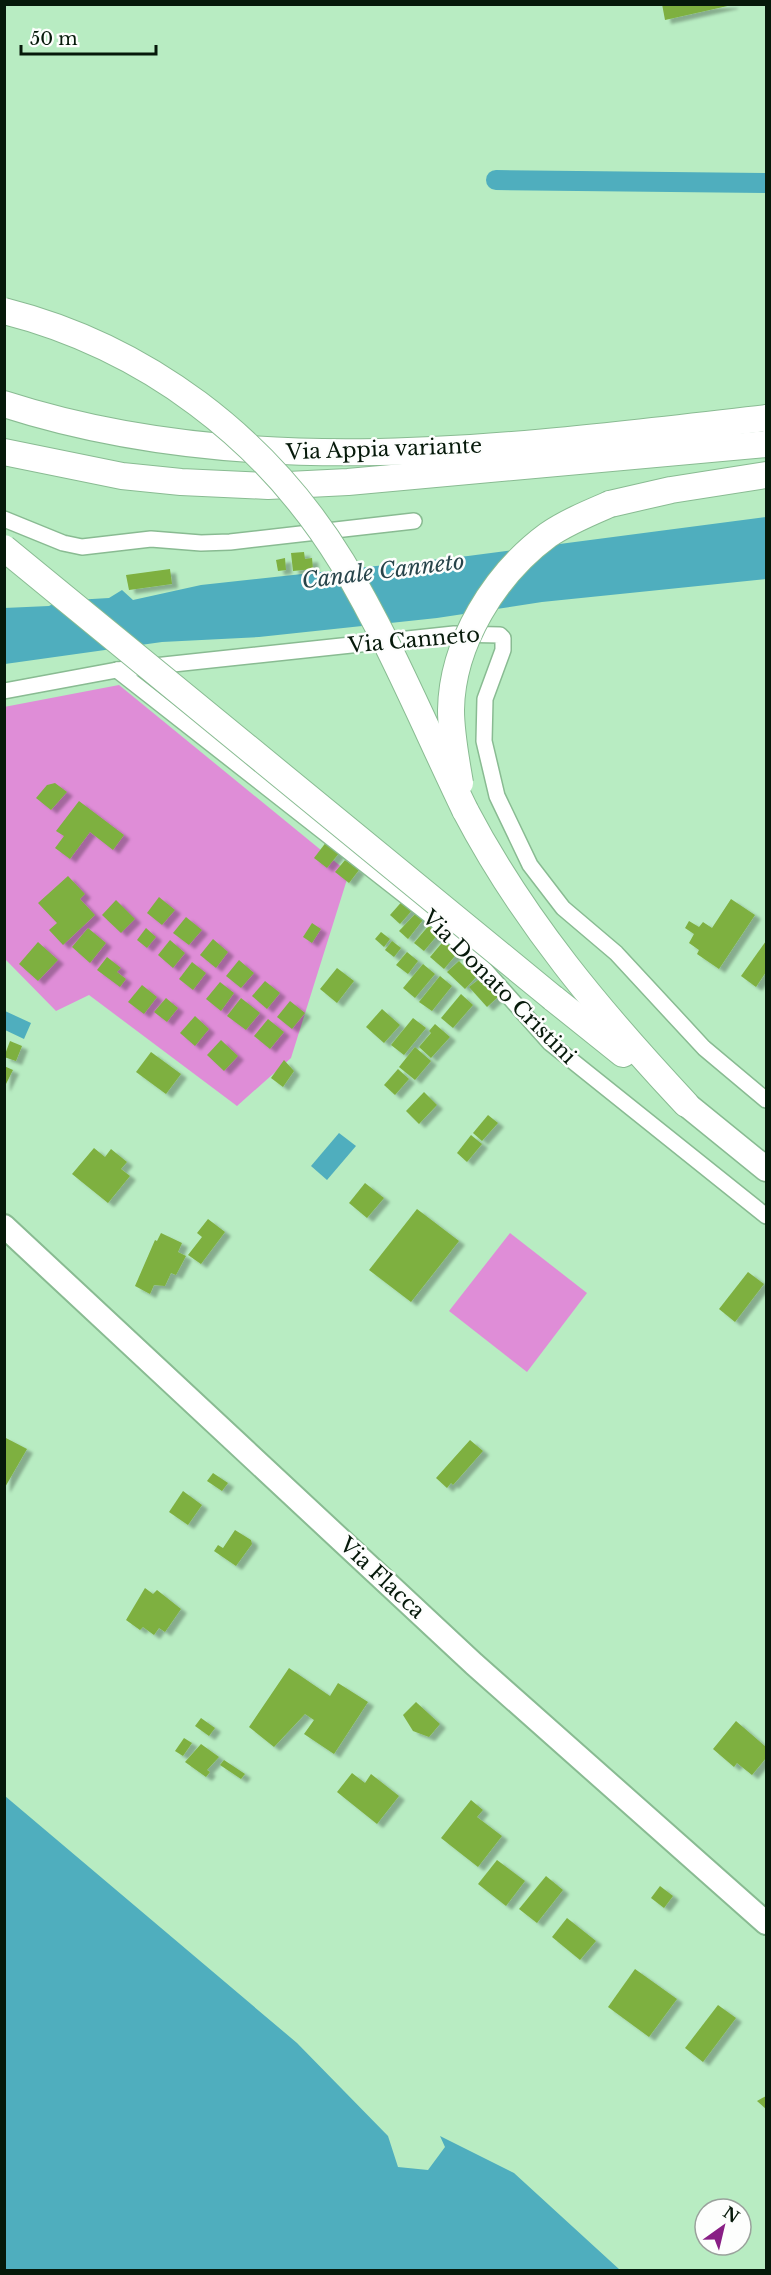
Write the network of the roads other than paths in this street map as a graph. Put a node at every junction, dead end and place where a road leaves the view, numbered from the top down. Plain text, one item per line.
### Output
1 (4, 311) edge
2 (4, 404) edge
3 (766, 418) edge
4 (766, 444) edge
5 (4, 452) edge
6 (766, 475) edge
7 (4, 519) edge
8 (414, 520) dead end
9 (4, 548) edge
10 (117, 670) junction
11 (4, 692) edge
12 (465, 810) junction
13 (766, 1100) edge
14 (686, 1104) junction
15 (766, 1168) edge
16 (766, 1216) edge
17 (4, 1226) edge
18 (766, 1923) edge

1 - 12 highway, bridge
2 - 3 highway, Via Appia variante
4 - 5 highway, Via Appia variante
6 - 12 highway, bridge
7 - 8 street
9 - 14 highway, bridge
10 - 11 street, Via Canneto
10 - 13 street, Via Canneto
10 - 16 street, Via Donato Cristini
12 - 14 highway
14 - 15 main road
17 - 18 main road, Via Flacca

